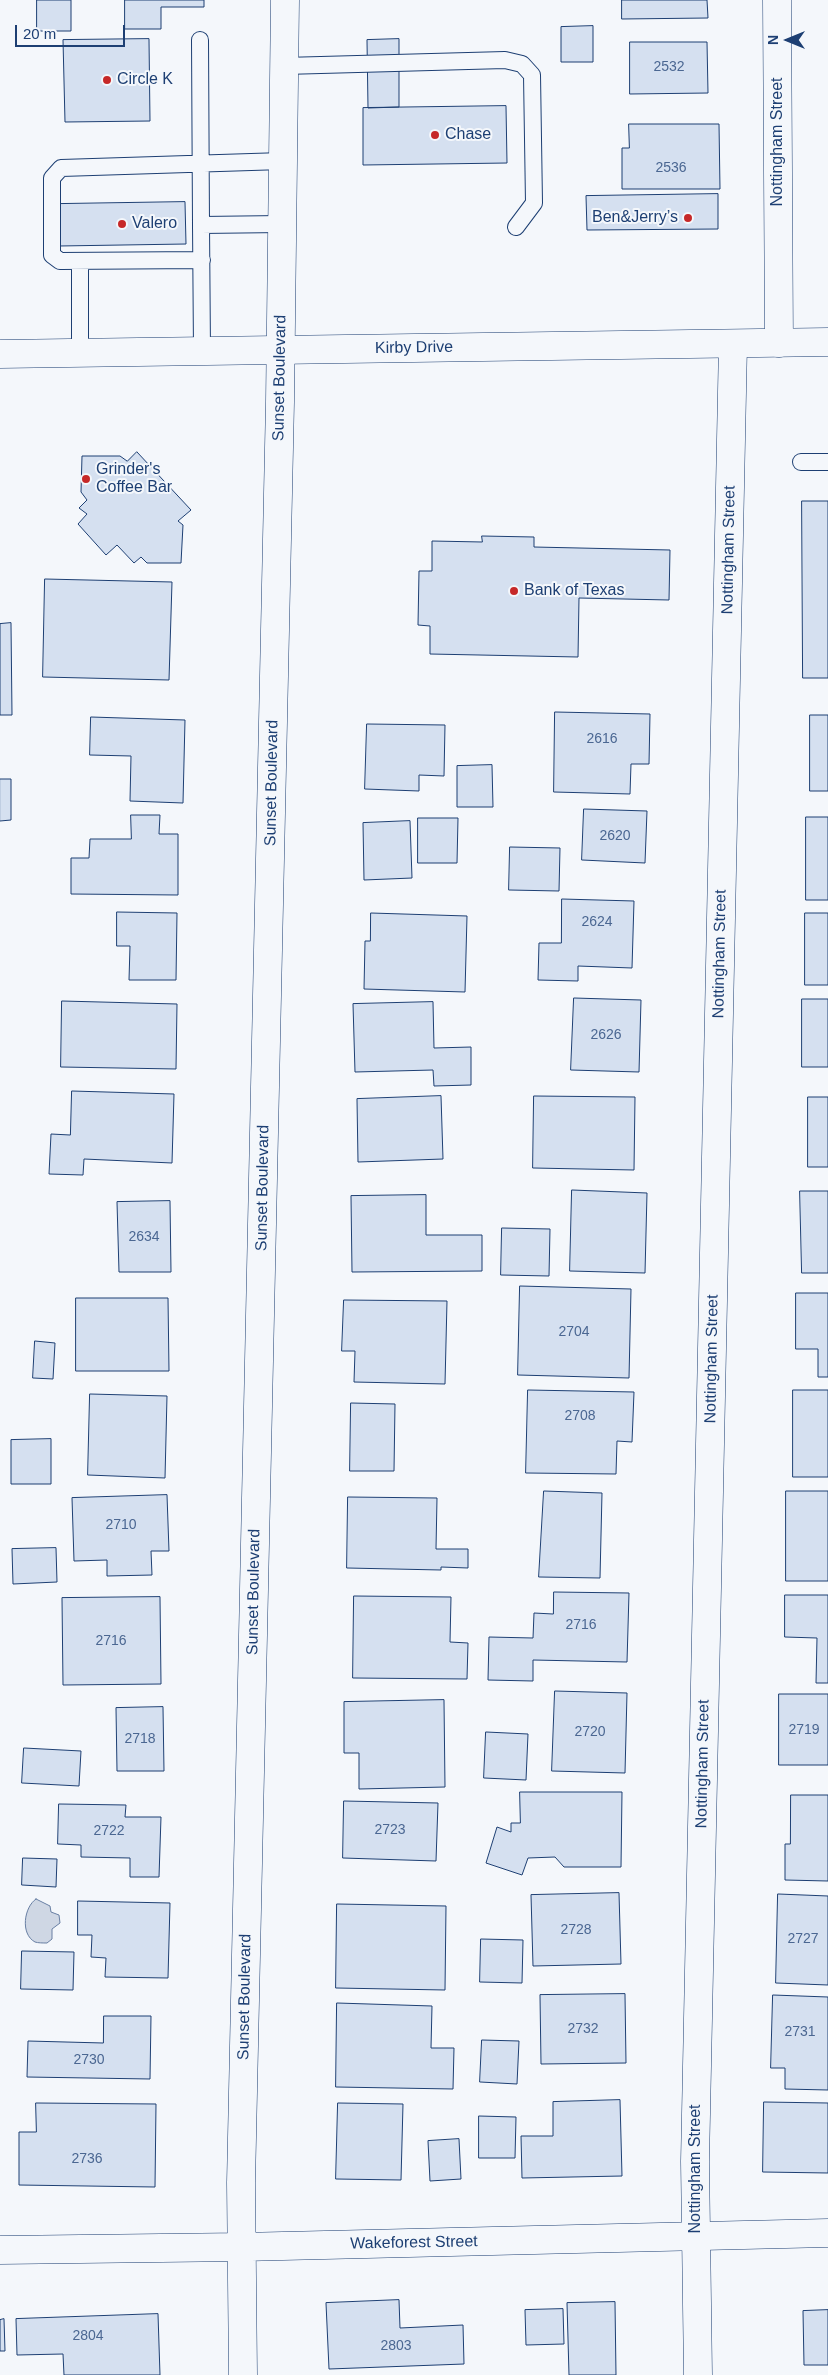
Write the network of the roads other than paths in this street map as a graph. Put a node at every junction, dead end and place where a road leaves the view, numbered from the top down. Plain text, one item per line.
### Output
1 (285, 0) edge
2 (777, 0) edge
3 (200, 40) dead end
4 (284, 66) junction
5 (283, 161) junction
6 (200, 164) junction
7 (282, 224) junction
8 (201, 225) junction
9 (516, 227) dead end
10 (202, 260) junction
11 (80, 261) junction
12 (828, 342) edge
13 (779, 343) junction
14 (733, 344) junction
15 (281, 350) junction
16 (202, 351) junction
17 (80, 353) junction
18 (0, 354) edge
19 (801, 462) dead end
20 (828, 462) edge
21 (828, 2233) edge
22 (696, 2236) junction
23 (241, 2247) junction
24 (0, 2250) edge
25 (243, 2375) edge
26 (698, 2375) edge

1 - 4 street, Sunset Boulevard
2 - 13 street, Nottingham Street
3 - 6 lane
4 - 5 street, Sunset Boulevard
4 - 9 lane
5 - 6 lane
5 - 7 street, Sunset Boulevard
6 - 8 lane
6 - 11 lane
7 - 8 lane
7 - 15 street, Sunset Boulevard
8 - 10 lane
10 - 11 lane
10 - 16 lane
11 - 17 lane
12 - 13 street, Kirby Drive
13 - 14 street, Kirby Drive
14 - 15 street, Kirby Drive
14 - 22 street, Nottingham Street
15 - 16 street, Kirby Drive
15 - 23 street, Sunset Boulevard
16 - 17 street, Kirby Drive
17 - 18 street, Kirby Drive
19 - 20 lane
21 - 22 street, Wakeforest Street
22 - 23 street, Wakeforest Street
22 - 26 street, Nottingham Street
23 - 24 street, Wakeforest Street
23 - 25 street, Sunset Boulevard

